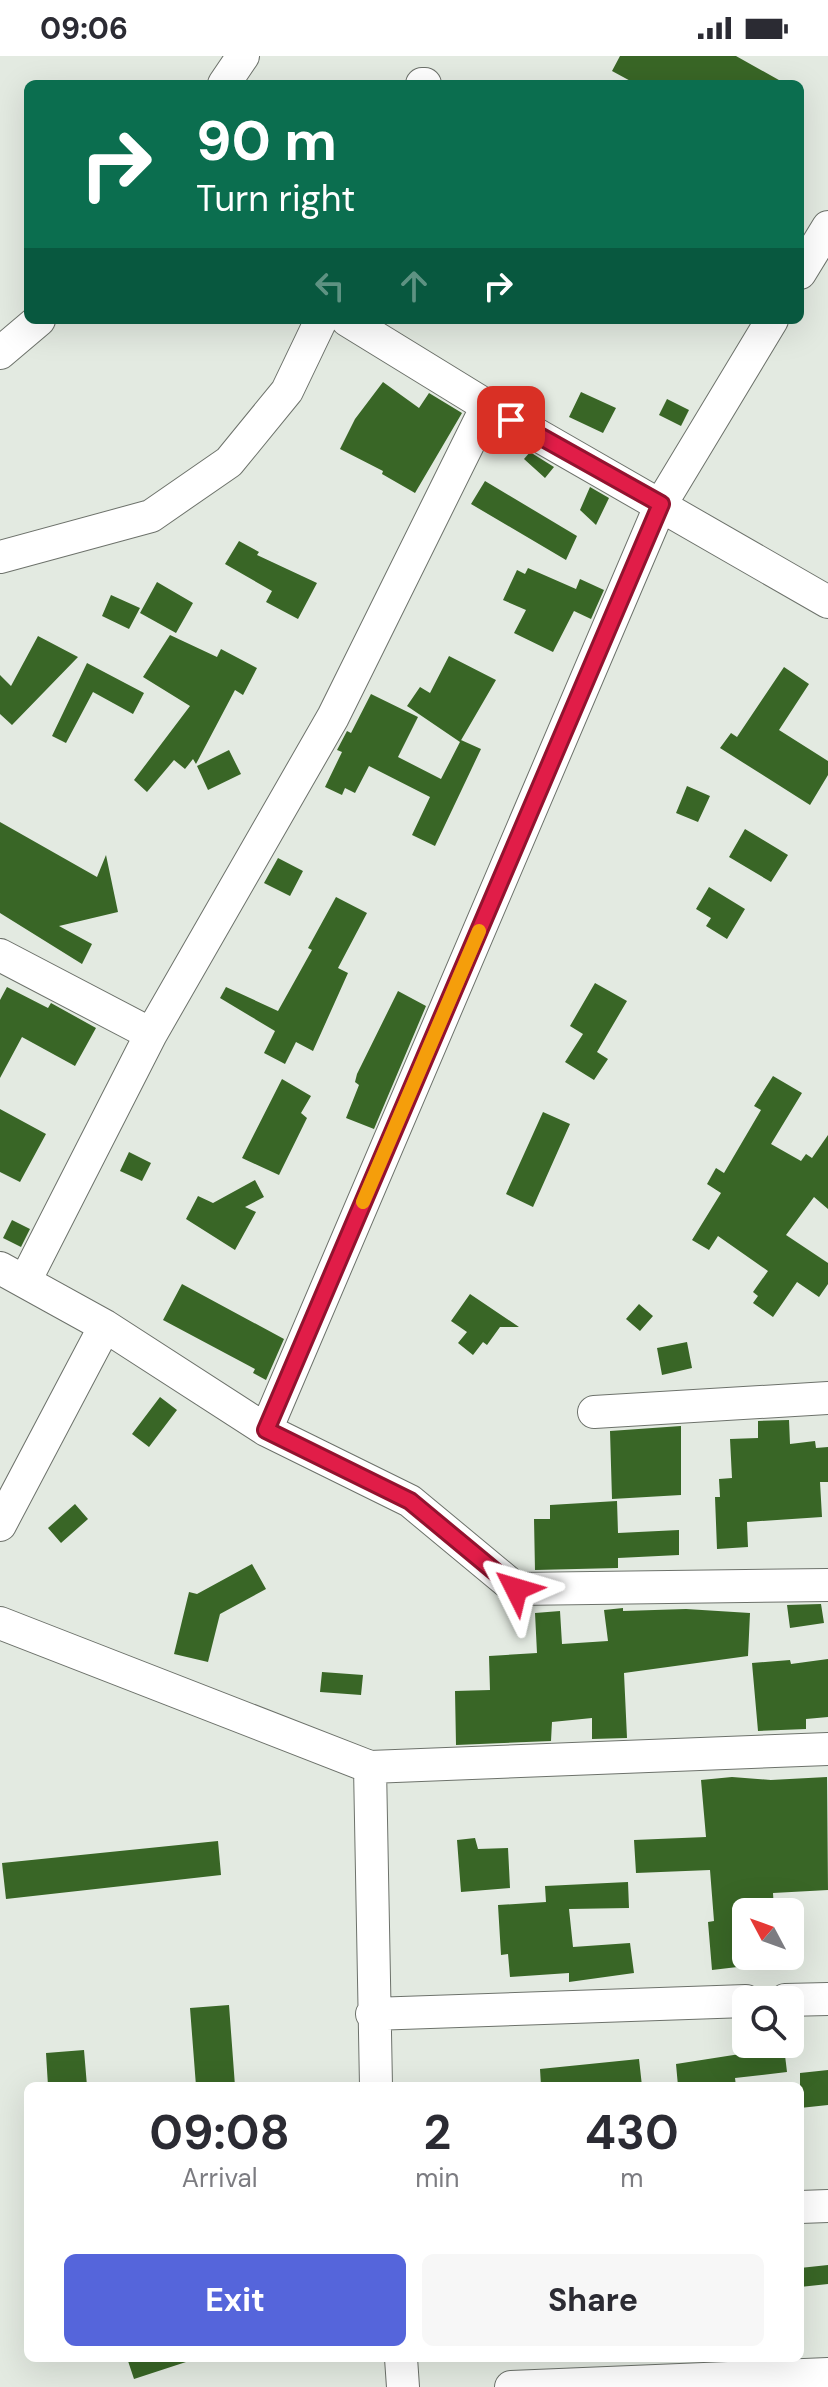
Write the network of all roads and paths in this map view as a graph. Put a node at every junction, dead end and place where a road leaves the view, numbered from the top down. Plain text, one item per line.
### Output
1 (243, 56) edge
2 (227, 80) edge
3 (828, 227) edge
4 (804, 266) edge
5 (34, 324) edge
6 (319, 324) edge
7 (354, 324) edge
8 (770, 324) edge
9 (0, 353) edge
10 (487, 406) junction
11 (661, 504) junction
12 (0, 557) edge
13 (828, 602) edge
14 (0, 955) edge
15 (151, 1034) junction
16 (13, 1275) edge
17 (105, 1326) junction
18 (828, 1398) edge
19 (594, 1412) dead end
20 (266, 1430) junction
21 (0, 1525) edge
22 (828, 1585) edge
23 (0, 1623) edge
24 (828, 1749) edge
25 (370, 1767) junction
26 (828, 1999) edge
27 (804, 2000) edge
28 (732, 2001) edge
29 (372, 2014) junction
30 (376, 2082) edge
31 (828, 2206) edge
32 (804, 2207) edge
33 (401, 2362) edge
34 (828, 2374) edge
35 (403, 2387) edge
36 (511, 2387) edge

1 - 2 street
3 - 4 street
5 - 9 street
6 - 12 street
7 - 10 street
8 - 11 street
10 - 11 street
10 - 15 street
11 - 13 street
11 - 20 street
14 - 15 street
15 - 16 street
16 - 17 street
17 - 20 street
17 - 21 street
18 - 19 street
20 - 22 street
23 - 25 street
24 - 25 street
25 - 29 street
26 - 27 street
28 - 29 street
29 - 30 street
31 - 32 street
33 - 35 street
34 - 36 street

